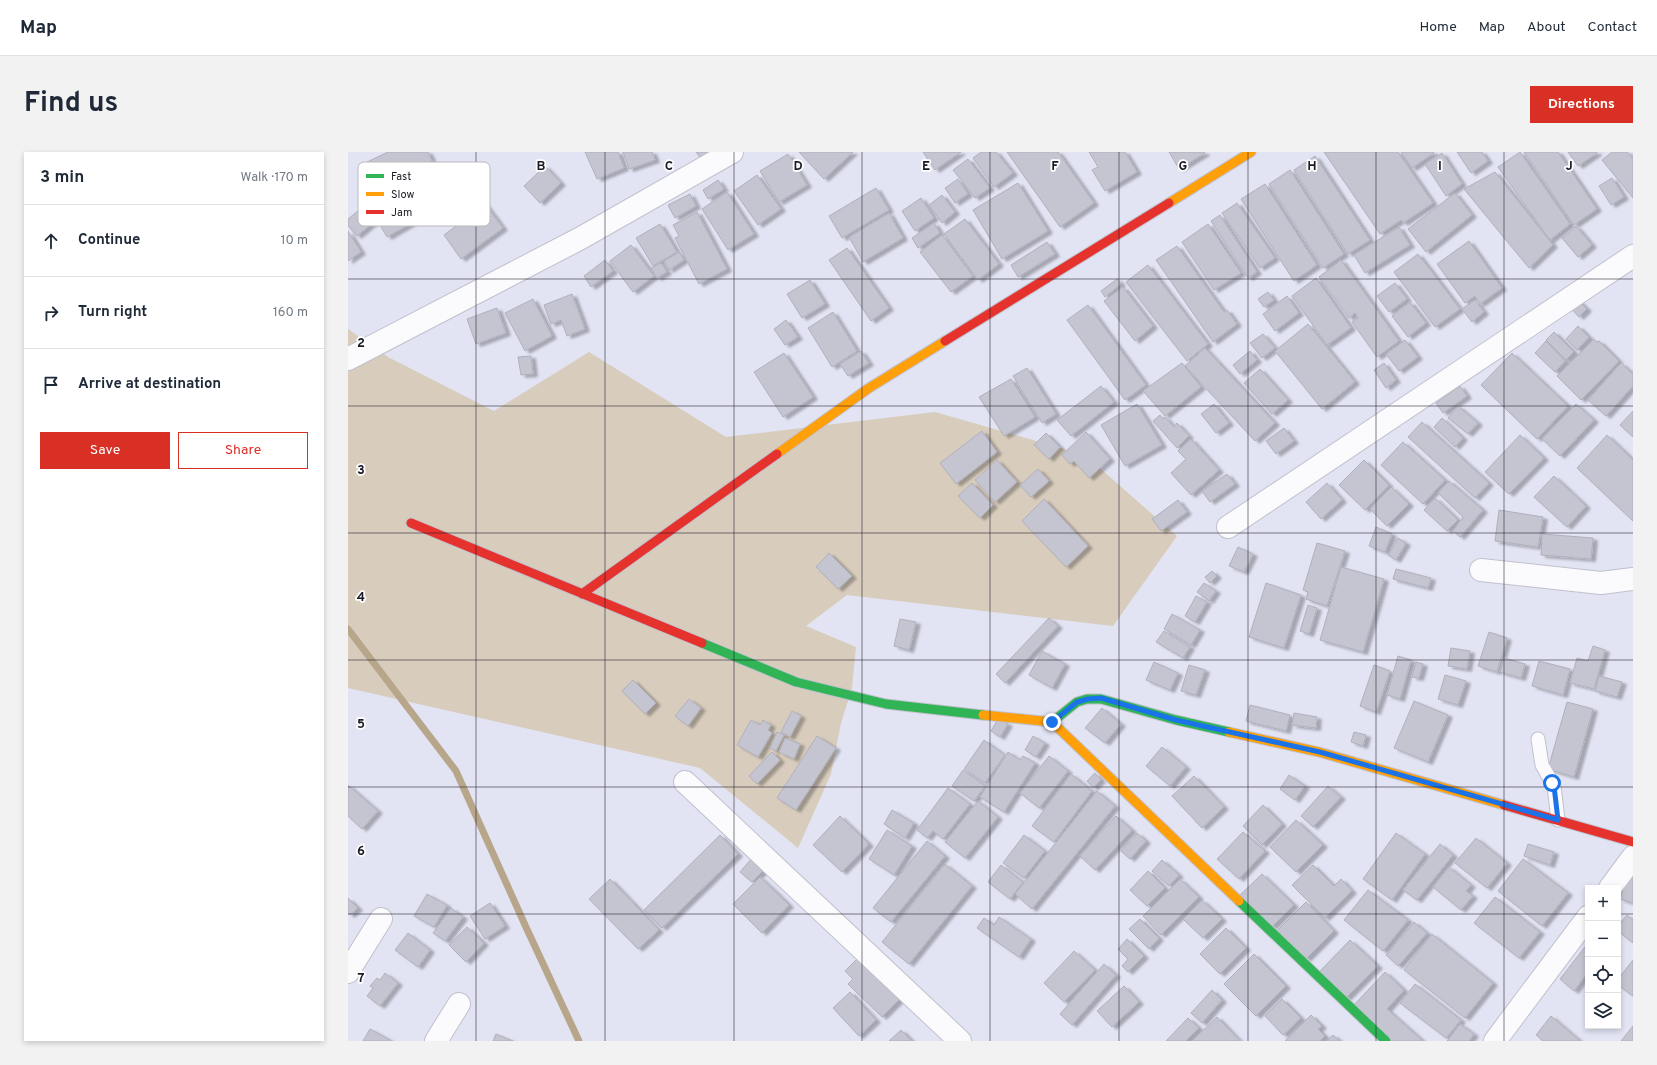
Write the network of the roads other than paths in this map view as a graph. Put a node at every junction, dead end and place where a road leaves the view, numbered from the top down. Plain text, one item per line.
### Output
1 (732, 152) edge
2 (1251, 152) edge
3 (1633, 256) edge
4 (348, 359) edge
5 (411, 523) dead end
6 (1228, 527) dead end
7 (1481, 570) dead end
8 (1633, 579) edge
9 (582, 594) junction
10 (1052, 722) junction
11 (1538, 739) dead end
12 (685, 782) dead end
13 (1558, 820) junction
14 (1633, 842) edge
15 (1633, 857) edge
16 (1612, 885) edge
17 (381, 919) dead end
18 (1585, 921) edge
19 (348, 972) edge
20 (459, 1004) dead end
21 (436, 1041) edge
22 (960, 1041) edge
23 (1386, 1041) edge
24 (1495, 1041) edge

1 - 4 street
2 - 9 street
3 - 6 street
5 - 9 street
7 - 8 street
9 - 10 street
10 - 13 street
10 - 23 street
11 - 13 lane
12 - 22 street
13 - 14 street
15 - 16 street
17 - 19 street
18 - 24 street
20 - 21 street

